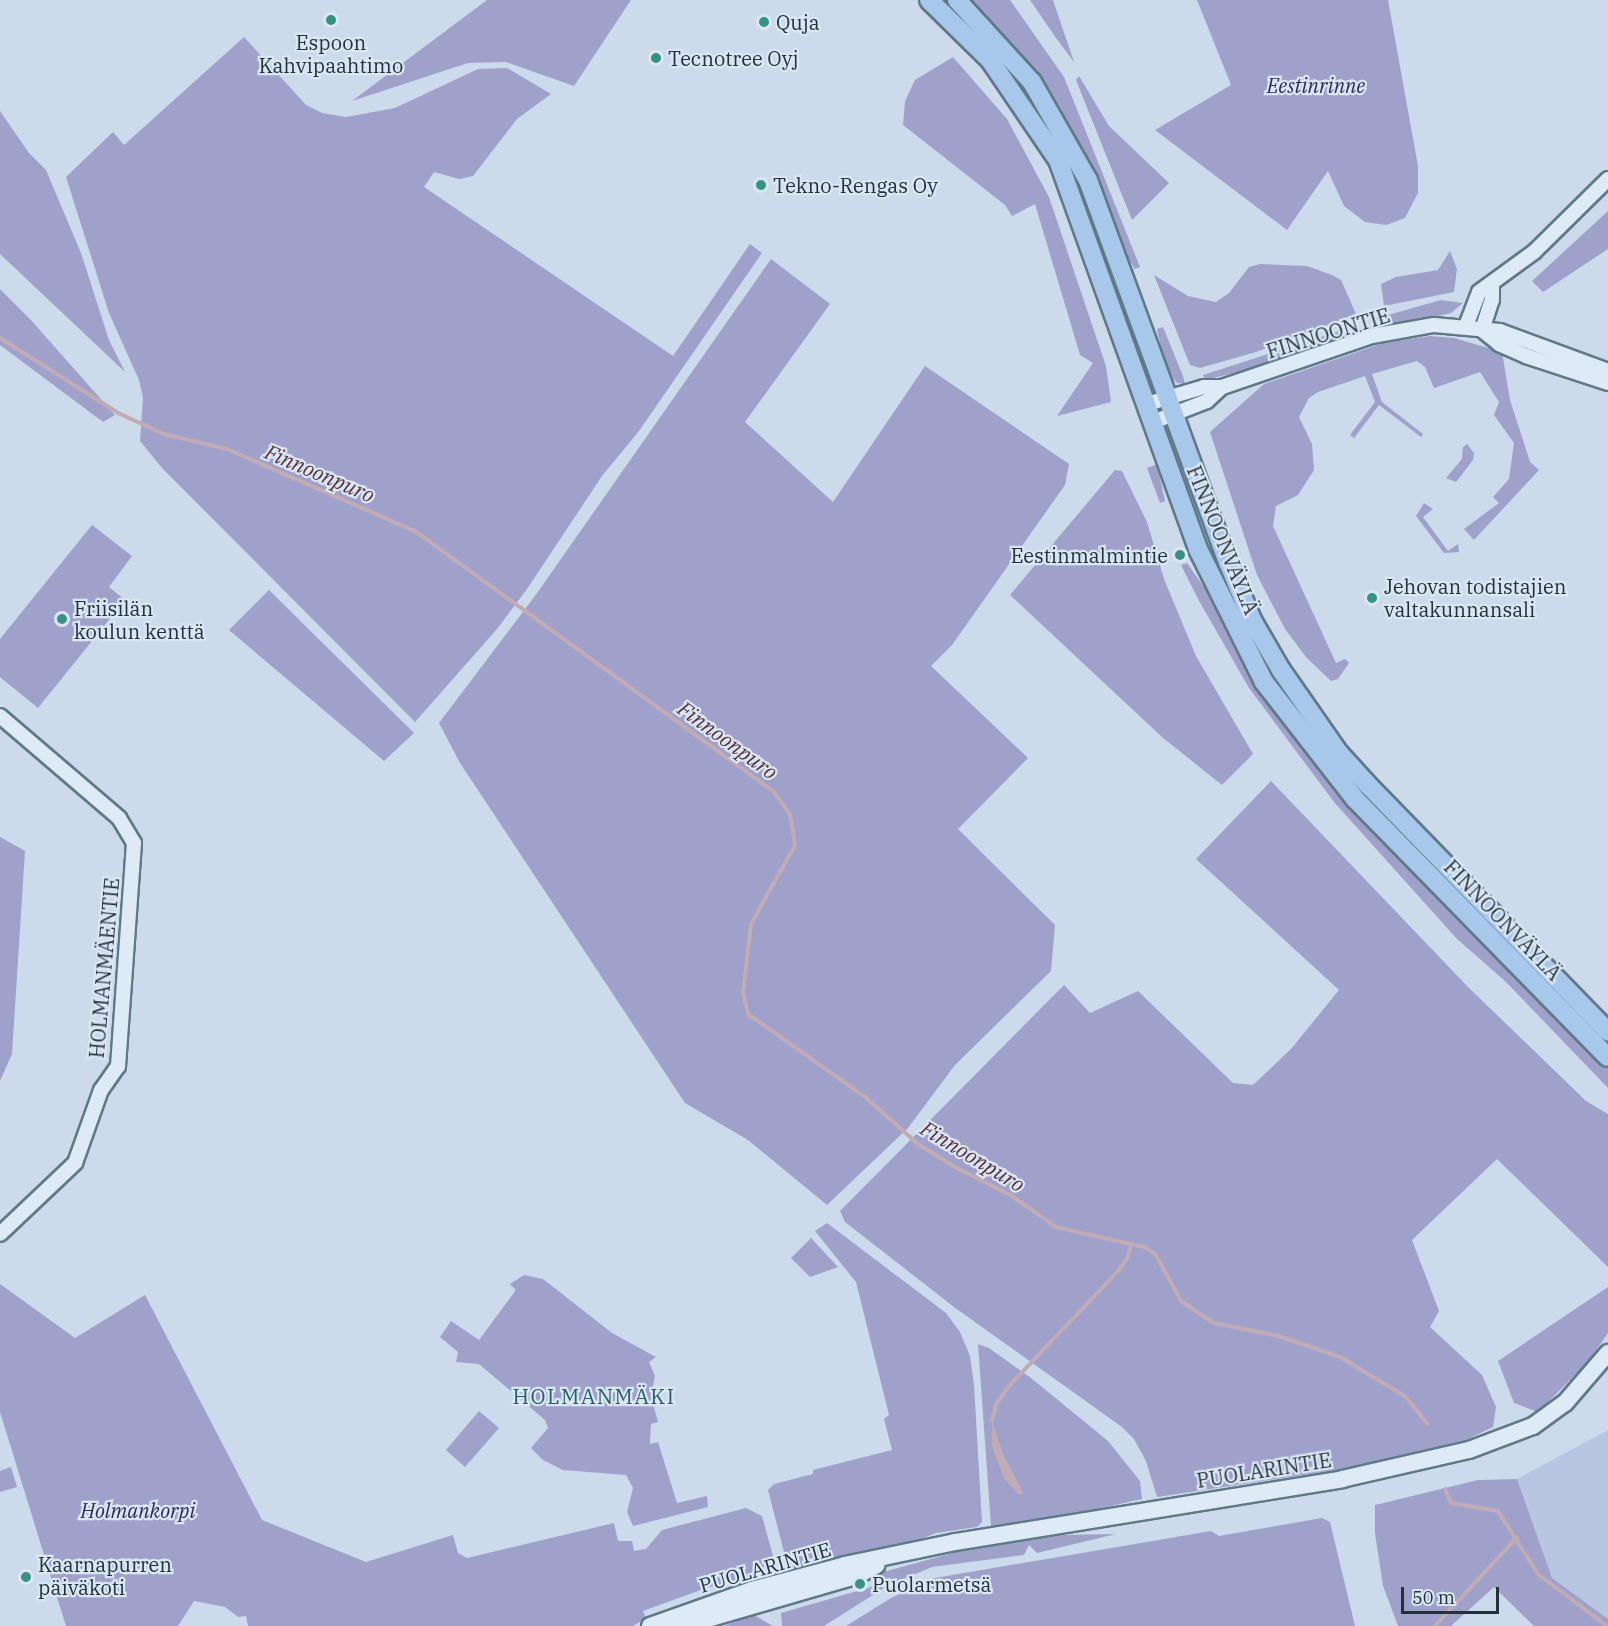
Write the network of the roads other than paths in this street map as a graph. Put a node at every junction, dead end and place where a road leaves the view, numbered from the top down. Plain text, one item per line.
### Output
1 (929, 0) edge
2 (957, 0) edge
3 (1608, 179) edge
4 (1492, 283) junction
5 (1466, 326) junction
6 (1482, 330) junction
7 (1608, 371) edge
8 (1608, 384) edge
9 (1147, 404) junction
10 (1172, 406) junction
11 (1153, 422) junction
12 (0, 716) edge
13 (1608, 1032) edge
14 (1608, 1057) edge
15 (0, 1234) edge
16 (1608, 1353) edge
17 (894, 1557) junction
18 (650, 1626) edge
19 (683, 1626) edge

1 - 9 main road, FINNOONVÄYLÄ
2 - 10 main road, FINNOONVÄYLÄ
3 - 4 street
4 - 5 street
4 - 6 street
5 - 6 street, FINNOONTIE
5 - 10 street, FINNOONTIE
6 - 7 street, FINNOONTIE
6 - 8 street, FINNOONTIE
9 - 10 street, FINNOONTIE
9 - 11 main road, FINNOONVÄYLÄ
10 - 11 street, FINNOONTIE
10 - 13 main road, FINNOONVÄYLÄ
11 - 14 main road, FINNOONVÄYLÄ
12 - 15 street, HOLMANMÄENTIE
16 - 17 main road, PUOLARINTIE
17 - 18 main road, PUOLARINTIE
17 - 19 main road, PUOLARINTIE

